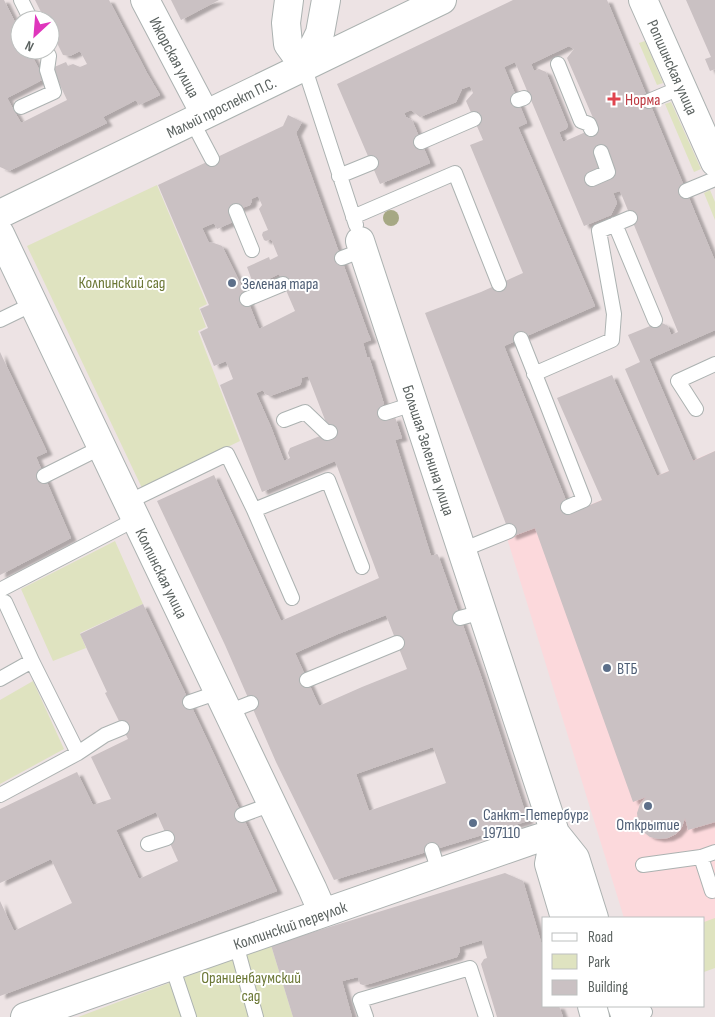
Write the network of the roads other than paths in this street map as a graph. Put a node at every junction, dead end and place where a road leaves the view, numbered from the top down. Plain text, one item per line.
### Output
1 (145, 0) edge
2 (289, 0) edge
3 (326, 0) edge
4 (442, 0) edge
5 (643, 0) edge
6 (414, 6) edge
7 (49, 60) edge
8 (558, 64) dead end
9 (304, 66) junction
10 (682, 88) junction
11 (649, 101) dead end
12 (21, 107) dead end
13 (198, 118) junction
14 (474, 119) dead end
15 (592, 125) dead end
16 (421, 142) dead end
17 (601, 152) dead end
18 (212, 159) dead end
19 (715, 162) edge
20 (371, 163) dead end
21 (340, 176) junction
22 (592, 179) dead end
23 (715, 179) edge
24 (686, 191) dead end
25 (236, 211) dead end
26 (0, 214) edge
27 (630, 218) dead end
28 (615, 224) junction
29 (0, 234) edge
30 (355, 242) junction
31 (252, 250) dead end
32 (283, 284) dead end
33 (499, 284) dead end
34 (247, 299) dead end
35 (34, 304) junction
36 (0, 320) edge
37 (655, 320) dead end
38 (521, 339) dead end
39 (715, 364) edge
40 (534, 374) junction
41 (413, 404) junction
42 (696, 409) dead end
43 (385, 413) dead end
44 (284, 420) dead end
45 (330, 432) dead end
46 (102, 447) junction
47 (44, 476) dead end
48 (568, 507) dead end
49 (132, 510) junction
50 (254, 510) junction
51 (509, 531) dead end
52 (462, 550) junction
53 (362, 567) dead end
54 (1, 598) edge
55 (292, 598) dead end
56 (397, 643) dead end
57 (32, 661) junction
58 (0, 679) edge
59 (307, 680) dead end
60 (190, 702) dead end
61 (233, 702) junction
62 (122, 728) dead end
63 (78, 753) junction
64 (0, 795) edge
65 (272, 804) junction
66 (242, 815) dead end
67 (555, 833) junction
68 (168, 838) dead end
69 (148, 844) dead end
70 (715, 852) edge
71 (701, 857) junction
72 (643, 865) dead end
73 (715, 890) edge
74 (323, 913) junction
75 (566, 917) edge
76 (594, 917) edge
77 (236, 944) junction
78 (172, 966) junction
79 (25, 1017) edge
80 (189, 1017) edge
81 (256, 1017) edge
82 (366, 1017) edge
83 (486, 1017) edge

1 - 13 street, Ижорская улица
2 - 9 street
3 - 9 street
4 - 6 street, Малый проспект П.С.
5 - 10 street, Ропшинская улица
6 - 9 street, Малый проспект П.С.
7 - 12 lane
8 - 15 lane
9 - 13 street, Малый проспект П.С.
9 - 21 lane, Большая Зеленина улица
10 - 11 lane
10 - 19 street, Ропшинская улица
13 - 18 lane
13 - 26 street, Малый проспект П.С.
14 - 16 lane
17 - 22 lane
20 - 21 lane
21 - 30 lane, Большая Зеленина улица
23 - 24 lane
25 - 31 lane
27 - 28 lane
28 - 37 lane
28 - 40 lane
29 - 35 street, Колпинская улица
30 - 33 lane
30 - 41 street, Большая Зеленина улица
32 - 34 lane
35 - 36 lane
35 - 46 street, Колпинская улица
38 - 40 lane
39 - 42 lane
40 - 48 lane
41 - 43 lane
41 - 52 street, Большая Зеленина улица
44 - 45 lane
46 - 47 lane
46 - 49 street, Колпинская улица
49 - 50 lane
49 - 54 lane
49 - 61 street, Колпинская улица
50 - 53 lane
50 - 55 lane
51 - 52 lane
52 - 67 street, Большая Зеленина улица
54 - 57 lane
56 - 59 lane
57 - 58 lane
57 - 63 lane
60 - 61 lane
61 - 65 street, Колпинская улица
62 - 63 lane
63 - 64 lane
65 - 66 lane
65 - 74 street, Колпинская улица
67 - 74 street, Колпинский переулок
67 - 75 street, Большая Зеленина улица
67 - 76 street, Большая Зеленина улица
68 - 69 lane
70 - 71 lane
71 - 72 lane
71 - 73 lane
74 - 77 street, Колпинский переулок
77 - 78 street, Колпинский переулок
77 - 81 lane
78 - 79 street, Колпинский переулок
78 - 80 lane
82 - 83 lane

